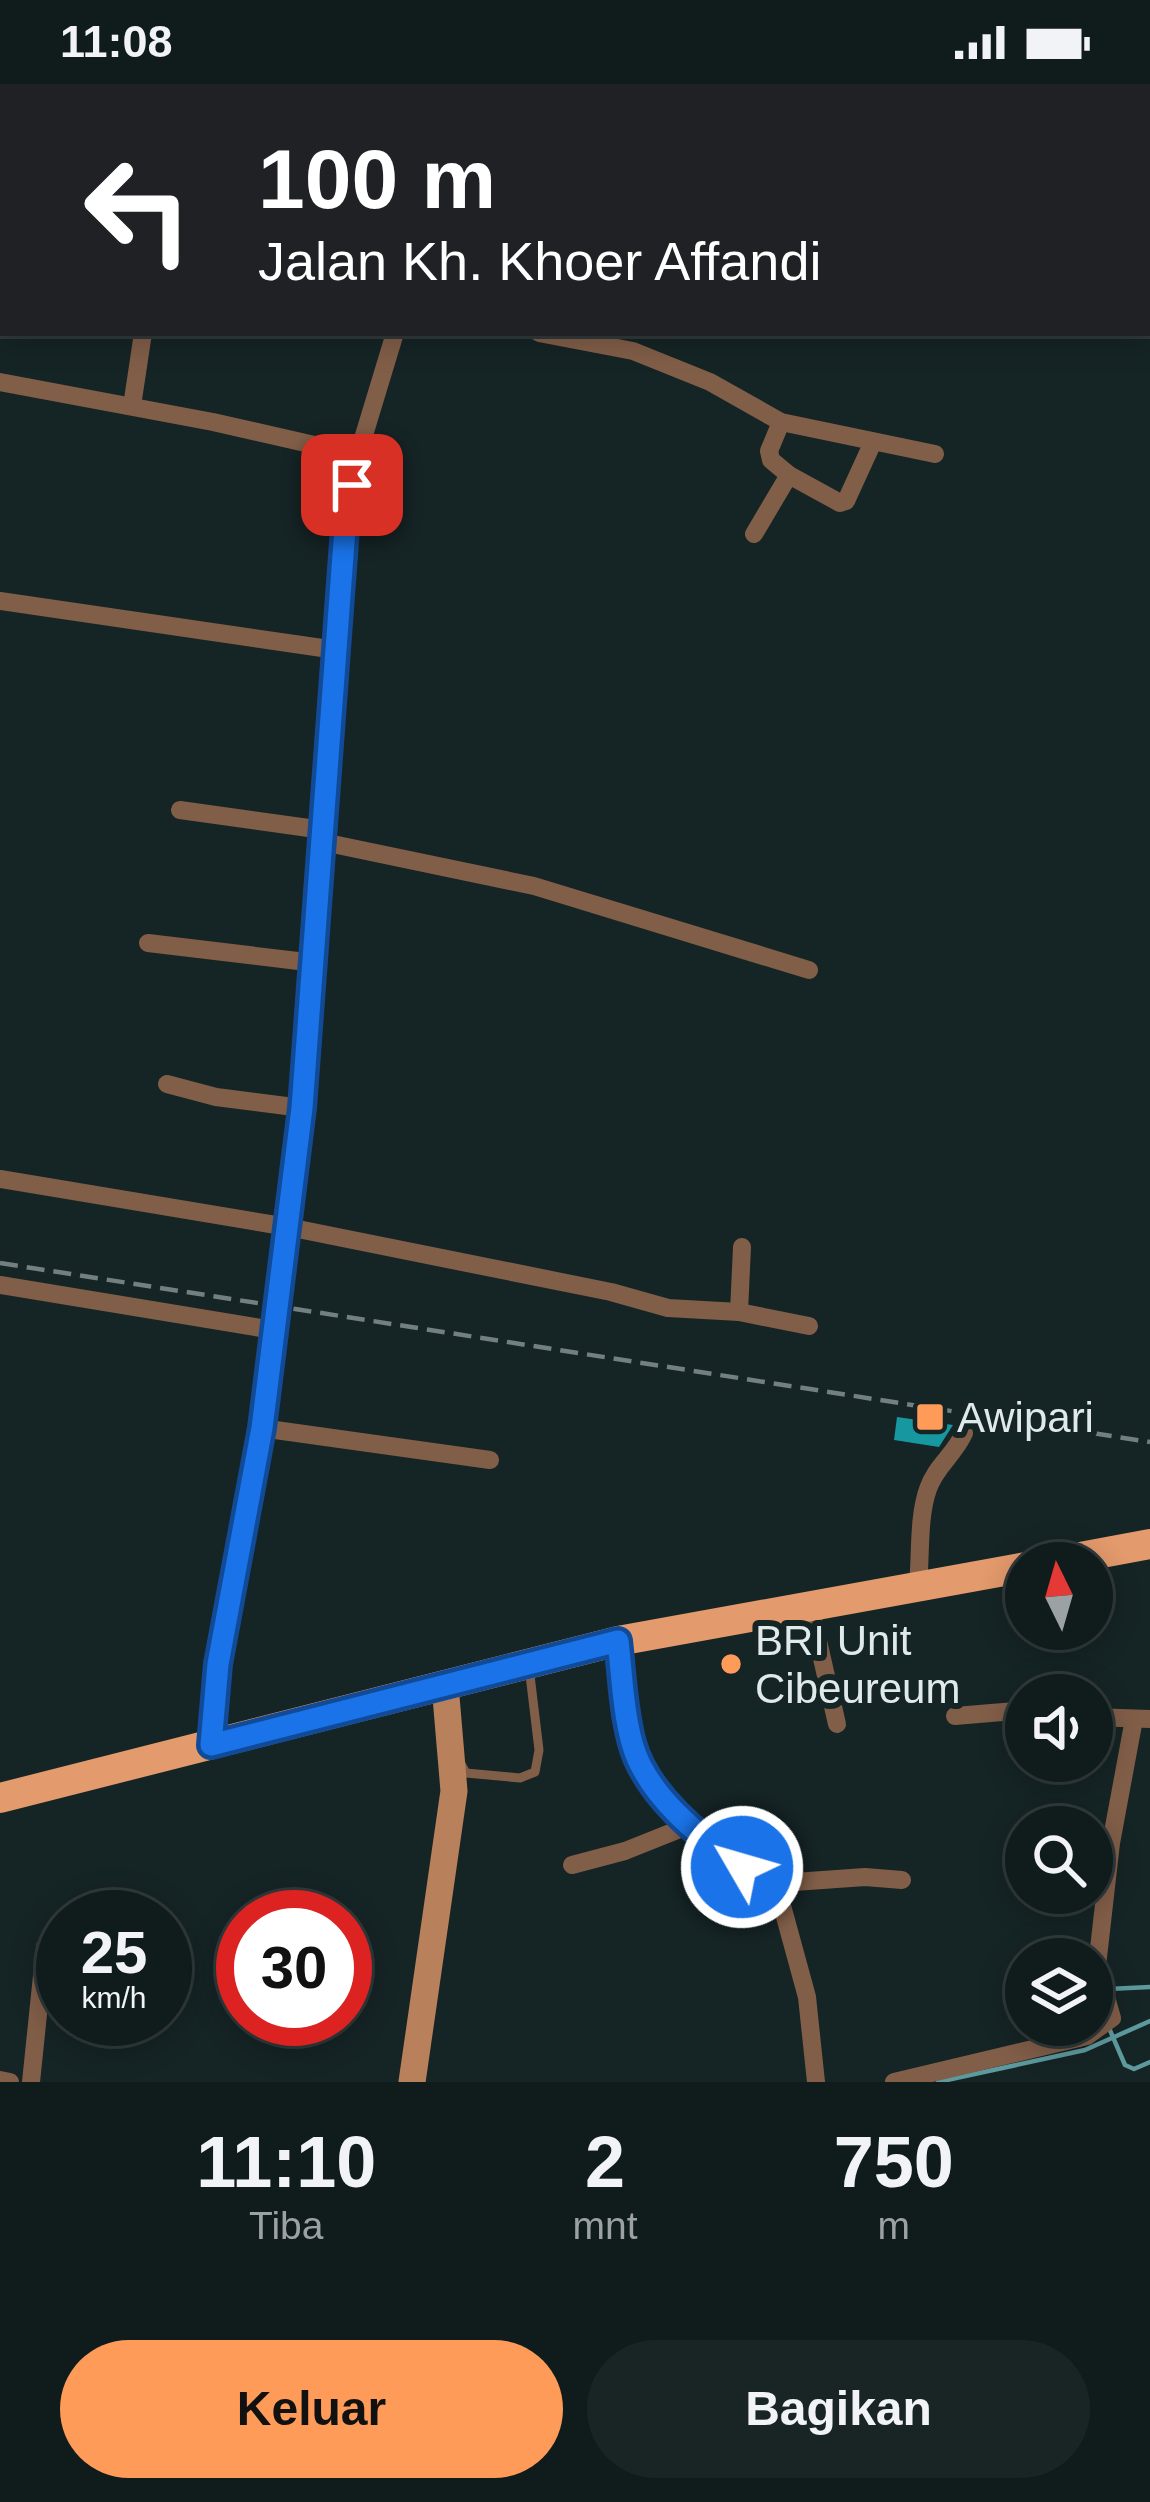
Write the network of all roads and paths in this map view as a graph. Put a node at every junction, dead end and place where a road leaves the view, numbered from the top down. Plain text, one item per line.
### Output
1 (143, 336) edge
2 (394, 336) edge
3 (555, 336) edge
4 (0, 382) edge
5 (132, 406) junction
6 (781, 422) junction
7 (873, 442) junction
8 (358, 454) junction
9 (935, 454) dead end
10 (789, 475) junction
11 (754, 534) dead end
12 (0, 602) edge
13 (336, 650) junction
14 (180, 810) dead end
15 (323, 836) junction
16 (148, 944) dead end
17 (314, 963) junction
18 (809, 970) dead end
19 (167, 1084) dead end
20 (302, 1108) junction
21 (0, 1179) edge
22 (286, 1236) junction
23 (742, 1247) dead end
24 (0, 1286) edge
25 (739, 1312) junction
26 (274, 1324) junction
27 (809, 1326) dead end
28 (262, 1428) junction
29 (964, 1433) dead end
30 (490, 1460) dead end
31 (1150, 1544) edge
32 (1113, 1551) edge
33 (1005, 1570) edge
34 (918, 1584) junction
35 (810, 1606) junction
36 (618, 1641) junction
37 (529, 1662) junction
38 (451, 1683) junction
39 (1005, 1712) edge
40 (955, 1716) dead end
41 (1142, 1719) edge
42 (836, 1724) dead end
43 (211, 1745) junction
44 (0, 1798) edge
45 (690, 1825) junction
46 (572, 1865) dead end
47 (902, 1880) dead end
48 (766, 1884) junction
49 (36, 2040) edge
50 (0, 2080) edge
51 (10, 2082) edge
52 (32, 2082) edge
53 (412, 2082) edge
54 (816, 2082) edge
55 (894, 2082) edge

1 - 5 street
2 - 8 street
3 - 6 street
4 - 5 street
5 - 8 street
6 - 7 street
6 - 10 street
7 - 9 street
7 - 10 street
8 - 13 street
10 - 11 street
12 - 13 street
13 - 15 street
14 - 15 street
15 - 17 street
15 - 18 street
16 - 17 street
17 - 20 street
19 - 20 street
20 - 22 street
21 - 22 street
22 - 25 street
22 - 26 street, bridge
23 - 25 street
24 - 26 street
25 - 27 street
26 - 28 street
28 - 30 street
28 - 43 street
29 - 34 street
31 - 32 main road
33 - 34 main road
34 - 35 main road
35 - 36 main road
35 - 42 street
36 - 37 main road
36 - 45 street
37 - 38 main road
37 - 38 lane
38 - 43 main road
38 - 53 street
39 - 40 street
41 - 55 street
43 - 44 main road
45 - 46 street
45 - 48 street
47 - 48 street
48 - 54 street
49 - 52 street
50 - 51 street

